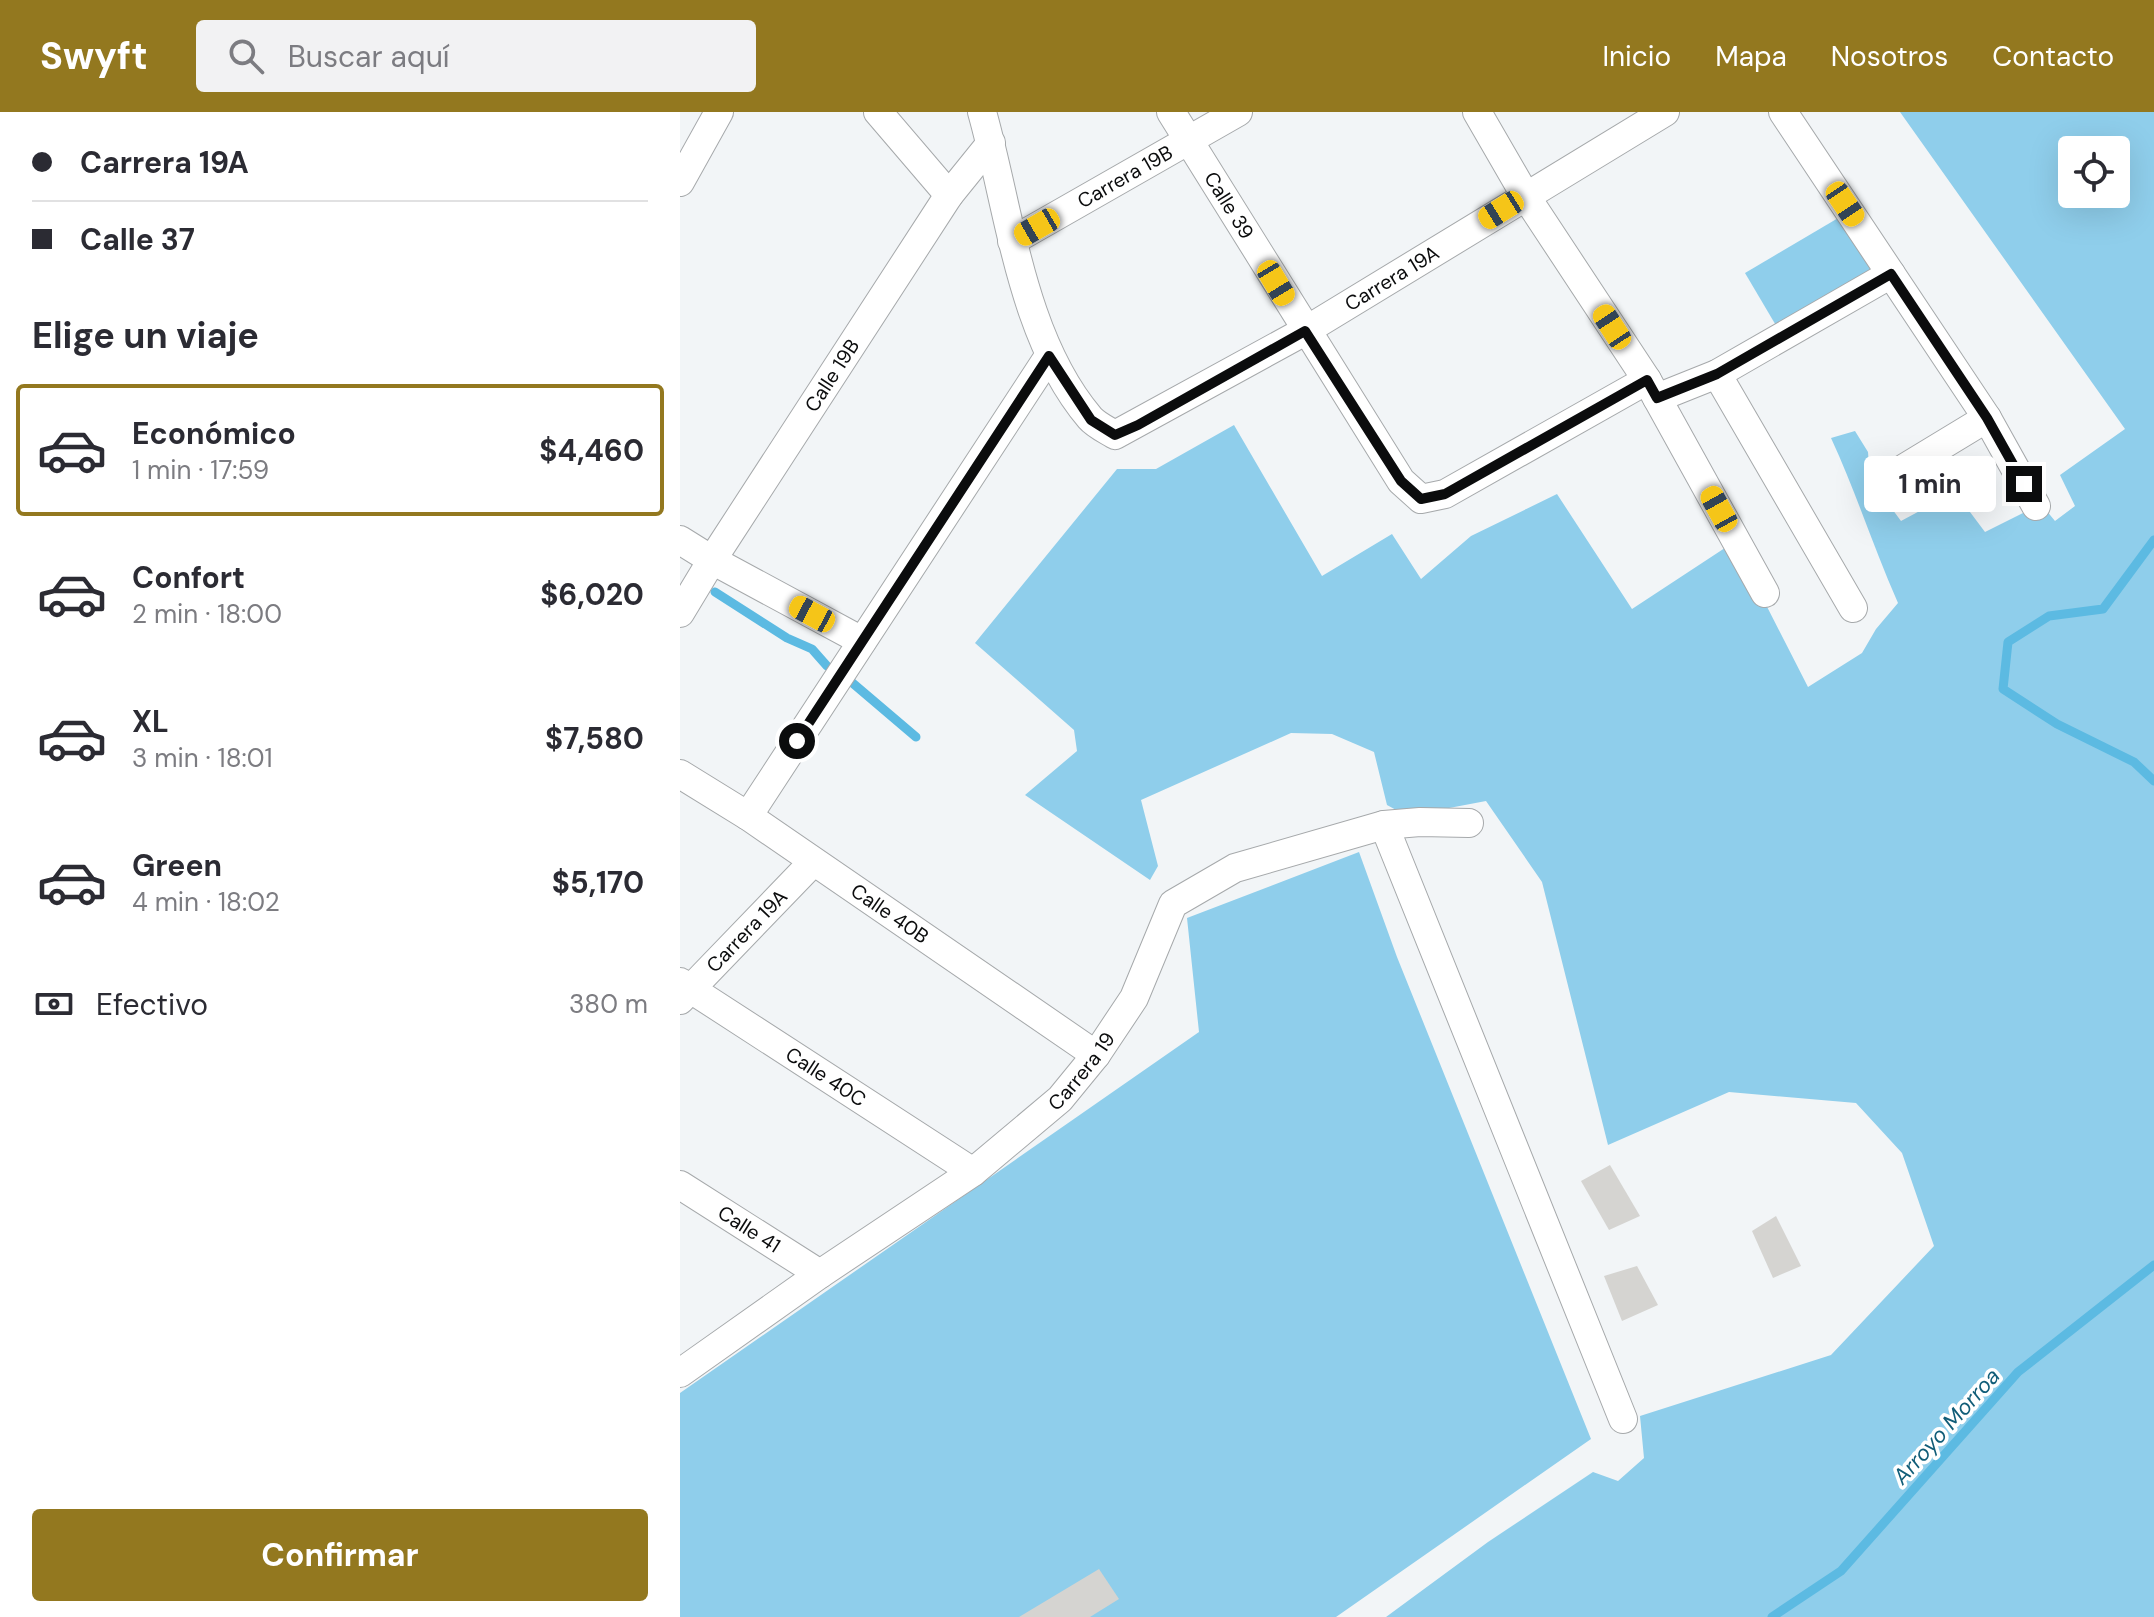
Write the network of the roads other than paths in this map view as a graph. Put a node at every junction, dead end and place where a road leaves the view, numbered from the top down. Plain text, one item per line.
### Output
1 (719, 112) edge
2 (878, 112) edge
3 (982, 112) edge
4 (1171, 112) edge
5 (1238, 112) edge
6 (1477, 112) edge
7 (1665, 112) edge
8 (1783, 112) edge
9 (1189, 139) junction
10 (991, 143) junction
11 (680, 182) edge
12 (949, 195) junction
13 (1525, 195) junction
14 (1012, 241) junction
15 (1891, 274) junction
16 (1305, 331) junction
17 (1049, 356) junction
18 (1717, 374) junction
19 (1652, 389) junction
20 (1987, 418) junction
21 (1893, 475) dead end
22 (2036, 506) dead end
23 (680, 540) edge
24 (712, 560) junction
25 (1765, 593) dead end
26 (1853, 608) dead end
27 (680, 613) edge
28 (862, 641) junction
29 (680, 774) edge
30 (748, 816) junction
31 (1469, 823) dead end
32 (1384, 825) junction
33 (813, 862) junction
34 (684, 991) edge
35 (1096, 1055) junction
36 (973, 1172) junction
37 (680, 1185) edge
38 (820, 1274) junction
39 (684, 1364) edge
40 (1623, 1419) dead end

1 - 11 street
2 - 12 street
3 - 10 street
4 - 9 street, Calle 39
5 - 9 street, Carrera 19B
6 - 13 street
7 - 13 street, Carrera 19A
8 - 15 street
9 - 14 street, Carrera 19B
9 - 16 street, Calle 39
10 - 12 street, Calle 19B
10 - 14 street
12 - 24 street, Calle 19B
13 - 16 street, Carrera 19A
13 - 19 street
14 - 17 street
15 - 18 street
15 - 20 street
16 - 17 street, Carrera 19A
16 - 19 street, Calle 39
17 - 28 street
18 - 19 street
18 - 26 street
19 - 25 street
20 - 21 street
20 - 22 street
23 - 24 street
24 - 27 street, Calle 19B
24 - 28 street
28 - 30 street
29 - 30 street, Calle 40B
30 - 33 street, Calle 40B
31 - 32 street, Carrera 19
32 - 35 street, Carrera 19
32 - 40 street
33 - 34 street, Carrera 19A
33 - 35 street, Calle 40B
34 - 36 street, Calle 40C
35 - 36 street, Carrera 19
36 - 38 street, Carrera 19
37 - 38 street, Calle 41
38 - 39 street, Carrera 19

